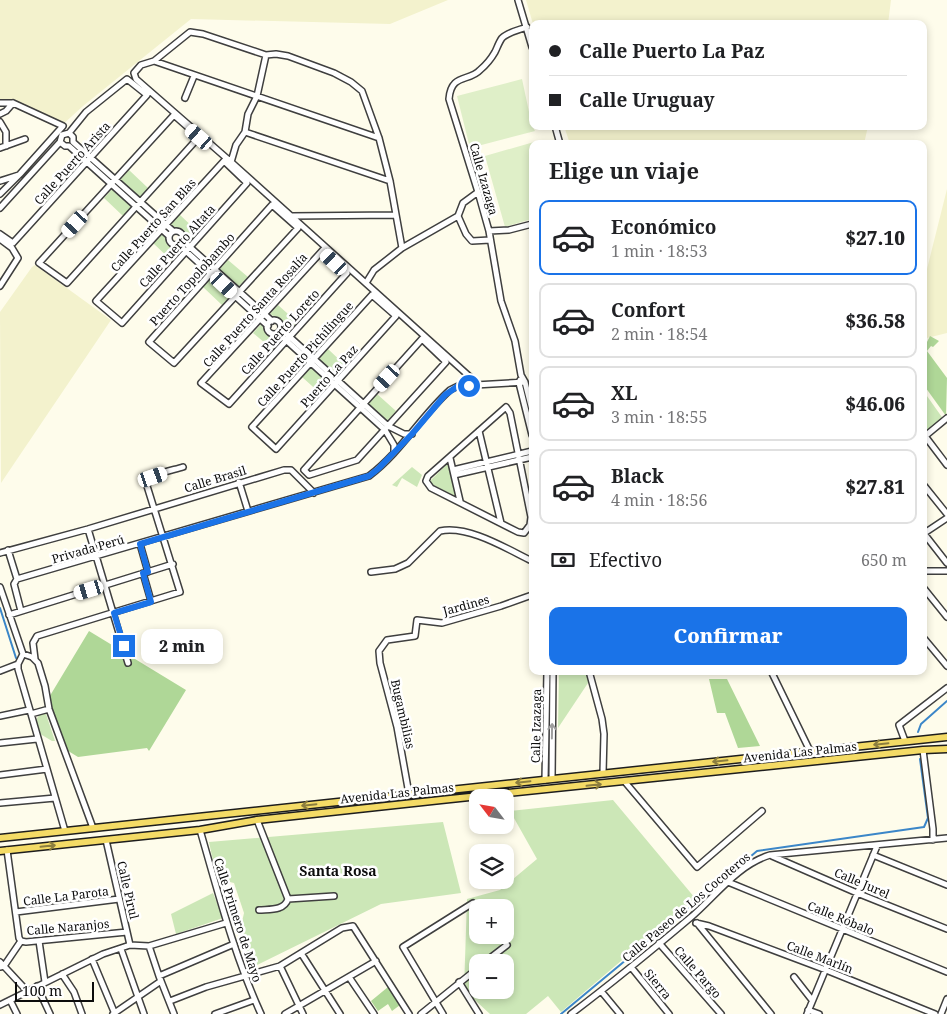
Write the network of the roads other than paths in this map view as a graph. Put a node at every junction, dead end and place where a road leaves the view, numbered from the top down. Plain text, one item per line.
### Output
1 (518, 0) edge
2 (527, 27) junction
3 (529, 35) edge
4 (266, 56) junction
5 (154, 61) junction
6 (194, 76) junction
7 (257, 96) junction
8 (185, 98) dead end
9 (0, 103) edge
10 (12, 103) junction
11 (0, 114) edge
12 (0, 122) edge
13 (245, 132) junction
14 (69, 133) junction
15 (379, 138) junction
16 (25, 139) dead end
17 (60, 142) junction
18 (3, 147) edge
19 (88, 159) junction
20 (224, 161) joint
21 (231, 162) junction
22 (20, 174) junction
23 (0, 181) edge
24 (390, 181) junction
25 (114, 182) junction
26 (478, 192) junction
27 (0, 194) edge
28 (138, 204) junction
29 (0, 208) edge
30 (396, 215) junction
31 (291, 216) junction
32 (458, 216) junction
33 (529, 225) edge
34 (164, 227) junction
35 (489, 231) junction
36 (171, 233) junction
37 (0, 234) edge
38 (0, 239) edge
39 (490, 240) junction
40 (180, 242) junction
41 (402, 248) junction
42 (188, 249) junction
43 (322, 250) joint
44 (213, 272) junction
45 (366, 283) junction
46 (0, 286) edge
47 (238, 294) junction
48 (372, 295) joint
49 (262, 317) junction
50 (122, 323) joint
51 (270, 323) junction
52 (279, 331) junction
53 (288, 338) junction
54 (312, 361) junction
55 (336, 382) junction
56 (522, 382) junction
57 (479, 385) junction
58 (529, 402) edge
59 (228, 404) joint
60 (362, 406) junction
61 (529, 419) edge
62 (947, 419) edge
63 (386, 428) junction
64 (478, 431) junction
65 (412, 434) junction
66 (927, 435) edge
67 (927, 441) edge
68 (276, 449) joint
69 (394, 452) junction
70 (529, 452) edge
71 (520, 457) junction
72 (529, 457) edge
73 (450, 458) junction
74 (487, 464) junction
75 (947, 465) edge
76 (183, 467) dead end
77 (453, 472) junction
78 (239, 482) junction
79 (927, 490) edge
80 (314, 493) junction
81 (460, 501) junction
82 (529, 503) edge
83 (154, 508) junction
84 (248, 511) junction
85 (947, 516) edge
86 (501, 523) junction
87 (529, 526) edge
88 (88, 529) junction
89 (927, 530) edge
90 (164, 536) junction
91 (927, 538) edge
92 (140, 544) junction
93 (8, 550) junction
94 (0, 553) edge
95 (97, 557) junction
96 (529, 560) edge
97 (947, 563) edge
98 (173, 564) junction
99 (927, 571) edge
100 (947, 571) edge
101 (145, 572) junction
102 (371, 572) dead end
103 (17, 579) junction
104 (106, 585) junction
105 (0, 587) edge
106 (927, 592) edge
107 (529, 596) edge
108 (151, 602) junction
109 (21, 611) junction
110 (114, 613) junction
111 (9, 615) junction
112 (947, 617) edge
113 (387, 640) joint
114 (927, 642) edge
115 (22, 654) junction
116 (35, 659) junction
117 (128, 663) dead end
118 (18, 664) junction
119 (947, 666) edge
120 (0, 671) edge
121 (547, 675) edge
122 (553, 675) edge
123 (590, 675) edge
124 (773, 675) edge
125 (947, 688) edge
126 (49, 709) junction
127 (30, 712) junction
128 (0, 716) edge
129 (947, 737) edge
130 (38, 739) junction
131 (905, 741) junction
132 (0, 743) edge
133 (923, 750) junction
134 (947, 750) edge
135 (810, 751) junction
136 (48, 769) junction
137 (0, 774) edge
138 (603, 774) junction
139 (548, 780) junction
140 (625, 782) junction
141 (409, 794) junction
142 (55, 798) junction
143 (0, 803) edge
144 (762, 811) dead end
145 (257, 820) junction
146 (93, 828) junction
147 (200, 830) junction
148 (65, 831) junction
149 (0, 838) edge
150 (947, 838) edge
151 (106, 840) junction
152 (933, 840) junction
153 (877, 846) junction
154 (4, 851) edge
155 (770, 855) junction
156 (874, 855) junction
157 (728, 882) junction
158 (947, 885) edge
159 (857, 893) junction
160 (334, 896) dead end
161 (119, 899) junction
162 (288, 899) junction
163 (469, 906) edge
164 (259, 910) dead end
165 (16, 912) junction
166 (691, 917) junction
167 (226, 923) junction
168 (696, 923) junction
169 (842, 929) junction
170 (947, 929) edge
171 (127, 932) junction
172 (22, 941) junction
173 (39, 941) junction
174 (659, 943) junction
175 (234, 944) junction
176 (506, 944) edge
177 (130, 945) junction
178 (149, 946) junction
179 (121, 948) junction
180 (301, 953) junction
181 (495, 954) edge
182 (92, 959) junction
183 (376, 961) junction
184 (1, 965) edge
185 (280, 966) junction
186 (631, 967) junction
187 (826, 970) junction
188 (947, 972) edge
189 (62, 974) junction
190 (469, 974) edge
191 (245, 976) junction
192 (350, 976) junction
193 (794, 977) dead end
194 (160, 978) junction
195 (45, 982) junction
196 (458, 982) junction
197 (38, 986) junction
198 (26, 991) junction
199 (325, 991) junction
200 (601, 991) junction
201 (137, 997) junction
202 (947, 999) edge
203 (10, 1000) junction
204 (254, 1000) junction
205 (812, 1000) junction
206 (170, 1002) junction
207 (435, 1002) junction
208 (0, 1005) edge
209 (298, 1006) junction
210 (807, 1012) edge
211 (17, 1014) edge
212 (50, 1014) edge
213 (82, 1014) edge
214 (114, 1014) edge
215 (144, 1014) edge
216 (174, 1014) edge
217 (215, 1014) edge
218 (261, 1014) edge
219 (286, 1014) edge
220 (303, 1014) edge
221 (340, 1014) edge
222 (374, 1014) edge
223 (409, 1014) edge
224 (421, 1014) edge
225 (443, 1014) edge
226 (479, 1014) edge
227 (571, 1014) edge
228 (620, 1014) edge
229 (669, 1014) edge
230 (721, 1014) edge
231 (771, 1014) edge
232 (818, 1014) edge
233 (934, 1014) edge
234 (941, 1014) edge

1 - 2 street
2 - 3 street
2 - 26 street, Calle Izazaga
4 - 5 street
4 - 7 street
4 - 15 street
5 - 6 street
5 - 21 street
6 - 7 street
6 - 8 street
7 - 13 street
7 - 15 street
9 - 10 street
10 - 11 street
10 - 22 street
12 - 18 street
13 - 21 street
13 - 24 street
14 - 17 street
14 - 19 street
14 - 19 street, Calle Puerto Arista
15 - 24 street
16 - 18 street
17 - 19 street
17 - 29 street
19 - 25 street
19 - 37 street, Calle Puerto Arista
20 - 34 street, Calle Puerto San Blas
20 - 42 street, Calle Puerto Altata
21 - 31 street
22 - 23 street
22 - 27 street
24 - 30 street
25 - 28 street
25 - 28 street
25 - 28 street
26 - 32 street
26 - 35 street, Calle Izazaga
28 - 34 street
30 - 31 street
30 - 41 street
31 - 45 street
32 - 39 street
32 - 41 street
33 - 35 street
34 - 36 street
34 - 50 street, Calle Puerto San Blas
35 - 39 street, Calle Izazaga
36 - 40 street
36 - 40 street
38 - 46 street
39 - 56 street, Calle Izazaga
40 - 42 street
41 - 45 street
42 - 44 street
42 - 50 street, Calle Puerto Altata
43 - 49 street, Calle Puerto Santa Rosalía
43 - 53 street, Calle Puerto Loreto
44 - 47 street
44 - 47 street, Puerto Topolobambo
44 - 47 street, Puerto Topolobambo
45 - 57 street
47 - 49 street
48 - 54 street, Calle Puerto Pichilingue
48 - 55 street, Puerto La Paz
49 - 51 street
49 - 59 street, Calle Puerto Santa Rosalía
51 - 52 street
51 - 52 street
52 - 53 street
53 - 54 street
53 - 59 street, Calle Puerto Loreto
54 - 55 street
54 - 68 street, Calle Puerto Pichilingue
55 - 60 street
55 - 68 street, Puerto La Paz
56 - 57 street, Privada Perú
56 - 58 street, Calle Izazaga
56 - 61 street, Calle Izazaga
57 - 65 street, Privada Perú
60 - 63 street
60 - 63 street
60 - 63 street
62 - 66 street
63 - 65 street
63 - 69 street
64 - 71 street
64 - 73 street
64 - 74 street
65 - 69 street, Privada Perú
67 - 75 street
69 - 80 street, Privada Perú
70 - 71 street
71 - 72 street
71 - 74 street
71 - 82 street
73 - 77 street
73 - 81 street
74 - 77 street
74 - 86 street
76 - 83 street
77 - 81 street
78 - 80 street, Calle Brasil
78 - 83 street, Calle Brasil
78 - 84 street
79 - 85 street
80 - 84 street, Privada Perú
81 - 86 street
83 - 88 street, Calle Brasil
83 - 90 street
84 - 90 street, Privada Perú
85 - 89 street
86 - 87 street
88 - 93 street, Calle Brasil
88 - 95 street
90 - 92 street, Privada Perú
90 - 98 street
91 - 97 street
92 - 95 street, Privada Perú
92 - 101 street
93 - 94 street, Calle Brasil
93 - 103 street
95 - 103 street, Privada Perú
95 - 104 street
96 - 102 street
98 - 101 street
98 - 108 street
99 - 100 street
101 - 104 street
101 - 108 street
103 - 109 street
104 - 109 street
104 - 110 street
105 - 111 street
106 - 112 street
107 - 113 street, Jardines
108 - 110 street
109 - 111 street
110 - 116 street
110 - 117 street
111 - 115 street
113 - 141 street, Bugambilias
114 - 119 street
115 - 116 street
115 - 118 street
116 - 126 street
118 - 120 street
118 - 127 street
121 - 139 street, Calle Izazaga
139 -> 122 street, Calle Izazaga
123 - 138 street
124 - 135 street
125 - 131 street
126 - 127 street
126 - 146 street
127 - 128 street
127 - 130 street
129 - 131 main road, Avenida Las Palmas
130 - 132 street
130 - 136 street
131 -> 135 main road, Avenida Las Palmas
133 - 134 main road, Avenida Las Palmas
133 - 140 main road, Avenida Las Palmas
133 - 152 street
135 -> 138 main road, Avenida Las Palmas
136 - 137 street
136 - 142 street
138 - 139 main road, Avenida Las Palmas
139 -> 141 main road, Avenida Las Palmas
140 - 144 street
145 -> 140 main road, Avenida Las Palmas
141 -> 146 main road, Avenida Las Palmas
142 - 143 street
142 - 148 street
145 - 147 main road, Avenida Las Palmas
145 - 162 street
146 - 148 main road, Avenida Las Palmas
147 - 151 main road, Avenida Las Palmas
147 - 167 street, Calle Primero de Mayo
148 - 149 main road, Avenida Las Palmas
150 - 152 street, Calle Paseo de Los Cocoteros
154 -> 151 main road, Avenida Las Palmas
151 - 161 street, Calle Pirul
152 - 153 street, Calle Paseo de Los Cocoteros
153 - 155 street, Calle Paseo de Los Cocoteros
153 - 156 street
154 - 165 street, Calle Naranjos
155 - 157 street, Calle Paseo de Los Cocoteros
155 - 159 street, Calle Jurel
156 - 158 street
156 - 159 street
157 - 166 street, Calle Paseo de Los Cocoteros
157 - 169 street, Calle Róbalo
159 - 169 street
159 - 170 street, Calle Jurel
160 - 162 street
161 - 165 street, Calle La Parota
161 - 171 street, Calle Pirul
162 - 164 street
163 - 207 street
165 - 172 street, Calle Naranjos
166 - 168 street
166 - 174 street, Calle Paseo de Los Cocoteros
167 - 175 street, Calle Primero de Mayo
167 - 178 street
168 - 187 street, Calle Marlín
168 - 231 street
169 - 187 street
169 - 188 street, Calle Róbalo
171 - 173 street, Calle Naranjos
171 - 177 street, Calle Pirul
172 - 173 street, Calle Naranjos
172 - 184 street
173 - 195 street
174 - 186 street, Calle Paseo de Los Cocoteros
174 - 230 street, Calle Pargo
175 - 191 street, Calle Primero de Mayo
175 - 194 street
176 - 181 street
177 - 178 street
177 - 179 street
178 - 194 street
179 - 182 street
179 - 201 street
180 - 183 street
180 - 185 street
180 - 199 street
182 - 189 street
182 - 214 street
183 - 192 street
183 - 223 street
184 - 198 street
185 - 191 street
185 - 209 street
186 - 200 street, Calle Paseo de Los Cocoteros
186 - 229 street, Sierra
187 - 205 street
187 - 233 street, Calle Marlín
189 - 195 street
189 - 213 street
190 - 196 street
191 - 204 street, Calle Primero de Mayo
191 - 206 street
192 - 199 street
192 - 222 street
193 - 205 street
194 - 201 street
194 - 206 street
195 - 197 street
196 - 207 street
196 - 226 street
197 - 198 street
197 - 212 street
198 - 203 street
199 - 209 street
199 - 221 street
200 - 227 street, Calle Paseo de Los Cocoteros
200 - 228 street
201 - 214 street
201 - 215 street
202 - 234 street
203 - 208 street
203 - 211 street
204 - 217 street
204 - 218 street, Calle Primero de Mayo
205 - 210 street
206 - 216 street
207 - 224 street
207 - 225 street
209 - 219 street
209 - 220 street
210 - 232 street

